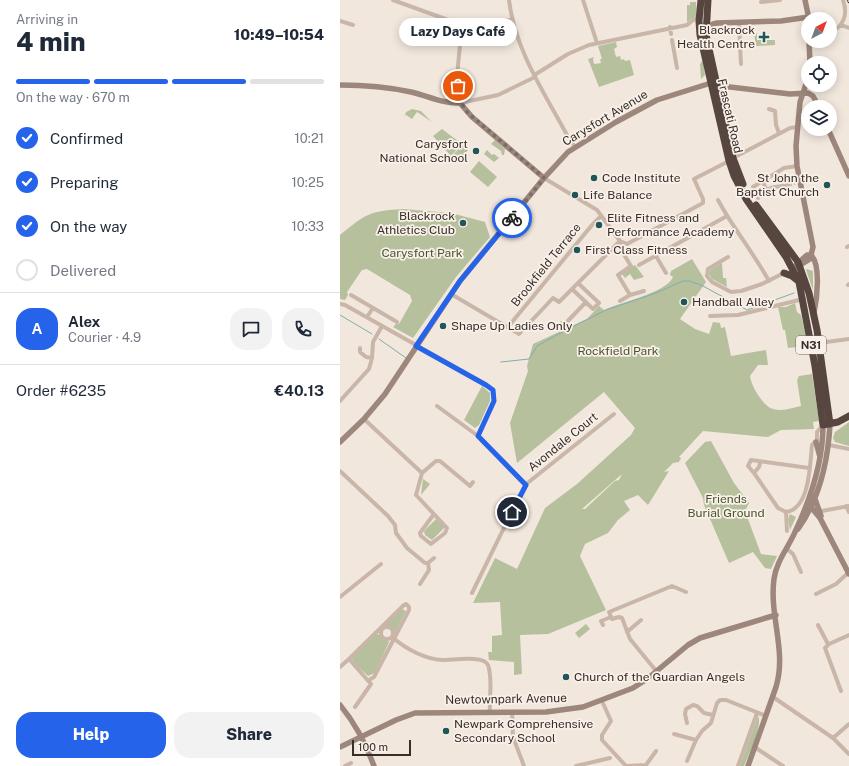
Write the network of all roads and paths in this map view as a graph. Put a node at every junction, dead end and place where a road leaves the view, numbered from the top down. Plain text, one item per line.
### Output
1 (393, 0) edge
2 (509, 0) edge
3 (582, 0) edge
4 (701, 0) edge
5 (708, 0) edge
6 (780, 0) edge
7 (805, 0) edge
8 (843, 0) edge
9 (761, 2) dead end
10 (808, 12) edge
11 (699, 14) junction
12 (801, 19) edge
13 (511, 20) junction
14 (340, 21) edge
15 (739, 23) junction
16 (353, 25) dead end
17 (462, 25) junction
18 (842, 25) junction
19 (670, 27) junction
20 (837, 28) edge
21 (849, 28) edge
22 (706, 30) junction
23 (671, 34) dead end
24 (672, 40) dead end
25 (597, 43) junction
26 (741, 64) dead end
27 (677, 68) dead end
28 (535, 76) junction
29 (714, 84) junction
30 (340, 85) edge
31 (803, 94) junction
32 (815, 100) edge
33 (460, 103) junction
34 (769, 109) dead end
35 (797, 127) junction
36 (779, 133) junction
37 (831, 136) edge
38 (575, 148) junction
39 (731, 160) junction
40 (797, 166) junction
41 (848, 173) edge
42 (544, 178) junction
43 (763, 181) junction
44 (788, 184) tunnel mouth
45 (758, 198) dead end
46 (718, 200) dead end
47 (601, 216) junction
48 (727, 216) junction
49 (621, 242) junction
50 (811, 255) junction
51 (656, 256) junction
52 (728, 257) dead end
53 (639, 265) dead end
54 (796, 265) junction
55 (666, 273) dead end
56 (784, 273) junction
57 (769, 280) junction
58 (799, 282) junction
59 (578, 283) junction
60 (572, 289) junction
61 (644, 291) dead end
62 (450, 294) junction
63 (630, 294) junction
64 (351, 295) dead end
65 (803, 299) junction
66 (620, 301) dead end
67 (586, 302) junction
68 (340, 304) edge
69 (373, 308) junction
70 (814, 315) junction
71 (710, 316) dead end
72 (367, 317) junction
73 (397, 322) dead end
74 (562, 323) dead end
75 (382, 326) junction
76 (508, 327) junction
77 (849, 339) edge
78 (819, 343) junction
79 (416, 346) junction
80 (360, 348) dead end
81 (372, 358) junction
82 (340, 401) edge
83 (437, 406) dead end
84 (828, 409) junction
85 (614, 414) dead end
86 (846, 418) edge
87 (364, 419) junction
88 (826, 424) junction
89 (478, 436) junction
90 (340, 442) edge
91 (816, 442) junction
92 (832, 445) junction
93 (849, 449) edge
94 (820, 458) junction
95 (760, 463) junction
96 (809, 468) junction
97 (340, 471) edge
98 (421, 471) junction
99 (754, 473) junction
100 (473, 482) dead end
101 (526, 485) junction
102 (808, 501) junction
103 (847, 506) edge
104 (815, 508) junction
105 (786, 512) junction
106 (849, 512) edge
107 (434, 514) junction
108 (787, 531) dead end
109 (795, 532) junction
110 (786, 548) junction
111 (434, 558) dead end
112 (428, 563) junction
113 (381, 564) dead end
114 (801, 572) dead end
115 (849, 573) edge
116 (420, 584) dead end
117 (686, 592) dead end
118 (472, 593) dead end
119 (816, 594) dead end
120 (340, 597) edge
121 (776, 615) junction
122 (611, 617) junction
123 (641, 620) dead end
124 (603, 625) dead end
125 (818, 625) dead end
126 (380, 630) junction
127 (627, 632) junction
128 (849, 635) edge
129 (393, 638) junction
130 (828, 644) junction
131 (348, 659) junction
132 (340, 667) edge
133 (657, 672) junction
134 (369, 680) junction
135 (841, 691) dead end
136 (773, 698) junction
137 (602, 701) junction
138 (340, 705) edge
139 (355, 707) dead end
140 (490, 711) junction
141 (512, 712) junction
142 (757, 713) junction
143 (713, 715) junction
144 (766, 716) junction
145 (687, 723) dead end
146 (849, 724) edge
147 (674, 734) dead end
148 (361, 736) junction
149 (833, 738) junction
150 (696, 740) junction
151 (340, 747) edge
152 (756, 748) junction
153 (656, 751) dead end
154 (849, 754) edge
155 (610, 758) dead end
156 (687, 761) dead end
157 (351, 763) dead end
158 (592, 764) edge
159 (345, 766) edge
160 (374, 766) edge
161 (524, 766) edge
162 (576, 766) edge
163 (647, 766) edge
164 (738, 766) edge
165 (748, 766) edge
166 (784, 766) edge

1 - 17 street
2 - 13 street
3 - 25 street
4 - 11 highway, Frascati Road / N31
5 - 22 highway, Frascati Road / N31
6 - 9 street
7 - 10 main road
8 - 18 street
11 - 19 street
11 - 29 highway, Frascati Road / N31
12 - 15 main road
13 - 17 street
13 - 28 street
14 - 16 street
15 - 22 main road
15 - 26 street
17 - 33 street
18 - 20 street
18 - 21 street
19 - 23 street
19 - 25 street
22 - 29 highway, Frascati Road / N31
24 - 27 street
25 - 28 street
28 - 33 street
28 - 38 street
29 - 31 main road, Carysfort Avenue
29 - 38 main road, Carysfort Avenue
29 - 39 highway, Frascati Road / N31
30 - 33 main road
31 - 32 main road
31 - 35 main road
33 - 42 main road
34 - 36 street
35 - 36 street
35 - 40 main road
36 - 39 street
37 - 41 main road
38 - 42 main road, Carysfort Avenue
39 - 49 street
39 - 54 highway, Frascati Road / N31
40 - 43 street
40 - 50 main road
42 - 47 street
42 - 62 main road, Carysfort Avenue
43 - 44 street
43 - 45 street
46 - 48 street
47 - 49 street
47 - 76 street, Brookfield Terrace
48 - 51 street
48 - 57 street
49 - 59 street
49 - 63 street
50 - 54 main road
50 - 70 main road
51 - 53 street
51 - 55 street
52 - 57 street
54 - 56 street
54 - 58 highway, N31
54 - 70 highway, N31
56 - 57 street
56 - 58 highway
58 - 65 highway, N31
59 - 60 street
59 - 67 street
60 - 67 street
60 - 76 street
61 - 63 street
62 - 76 street
62 - 79 main road, Carysfort Avenue
63 - 66 street
64 - 69 street
65 - 71 street
65 - 88 highway, N31
67 - 74 street
68 - 72 street
69 - 72 street
69 - 73 street
70 - 78 highway, N31
72 - 75 street
75 - 79 street
75 - 81 street
77 - 78 street
78 - 84 highway, N31
79 - 87 main road, Carysfort Avenue
79 - 89 street
80 - 81 street
81 - 82 street
83 - 89 street, Avondale Court
84 - 86 highway
84 - 88 highway, N31
85 - 101 street, Avondale Court
86 - 88 highway
87 - 90 main road, Carysfort Avenue
87 - 98 street
88 - 91 street
88 - 92 main road
88 - 94 main road
89 - 101 street, Avondale Court
91 - 94 main road
91 - 96 street
92 - 93 street
92 - 104 main road
94 - 102 main road
95 - 96 street
95 - 99 street
95 - 99 street
96 - 105 street
97 - 112 street
98 - 100 street
98 - 107 street
99 - 105 street
101 - 118 street, Avondale Court
102 - 104 main road
102 - 109 main road
103 - 104 street
103 - 106 street
104 - 109 main road
104 - 115 main road
105 - 108 street
107 - 107 street
109 - 110 main road
110 - 114 street
110 - 121 main road
111 - 112 street
112 - 116 street
113 - 120 street
115 - 119 street
117 - 122 street
121 - 133 main road, Newtownpark Avenue
121 - 136 main road
122 - 124 street
122 - 127 street
123 - 127 street
125 - 130 street
126 - 129 street
126 - 129 street
126 - 129 street
126 - 131 street
127 - 133 street
128 - 130 street
129 - 134 street
129 - 140 street
130 - 135 street
131 - 132 street
131 - 134 street
133 - 137 main road, Newtownpark Avenue
134 - 139 street
136 - 144 main road
136 - 149 street
137 - 141 main road, Newtownpark Avenue
137 - 163 street
138 - 148 main road
140 - 141 main road, Newtownpark Avenue
140 - 148 main road, Newtownpark Avenue
141 - 161 street
142 - 143 street
142 - 144 street
142 - 164 street
143 - 145 street
143 - 150 street
144 - 152 main road
146 - 149 street
147 - 150 street
148 - 151 main road, Newtownpark Avenue
148 - 160 main road
149 - 154 street
150 - 156 street
152 - 165 main road
152 - 166 street
153 - 163 street
155 - 158 street
157 - 159 street
158 - 162 street

